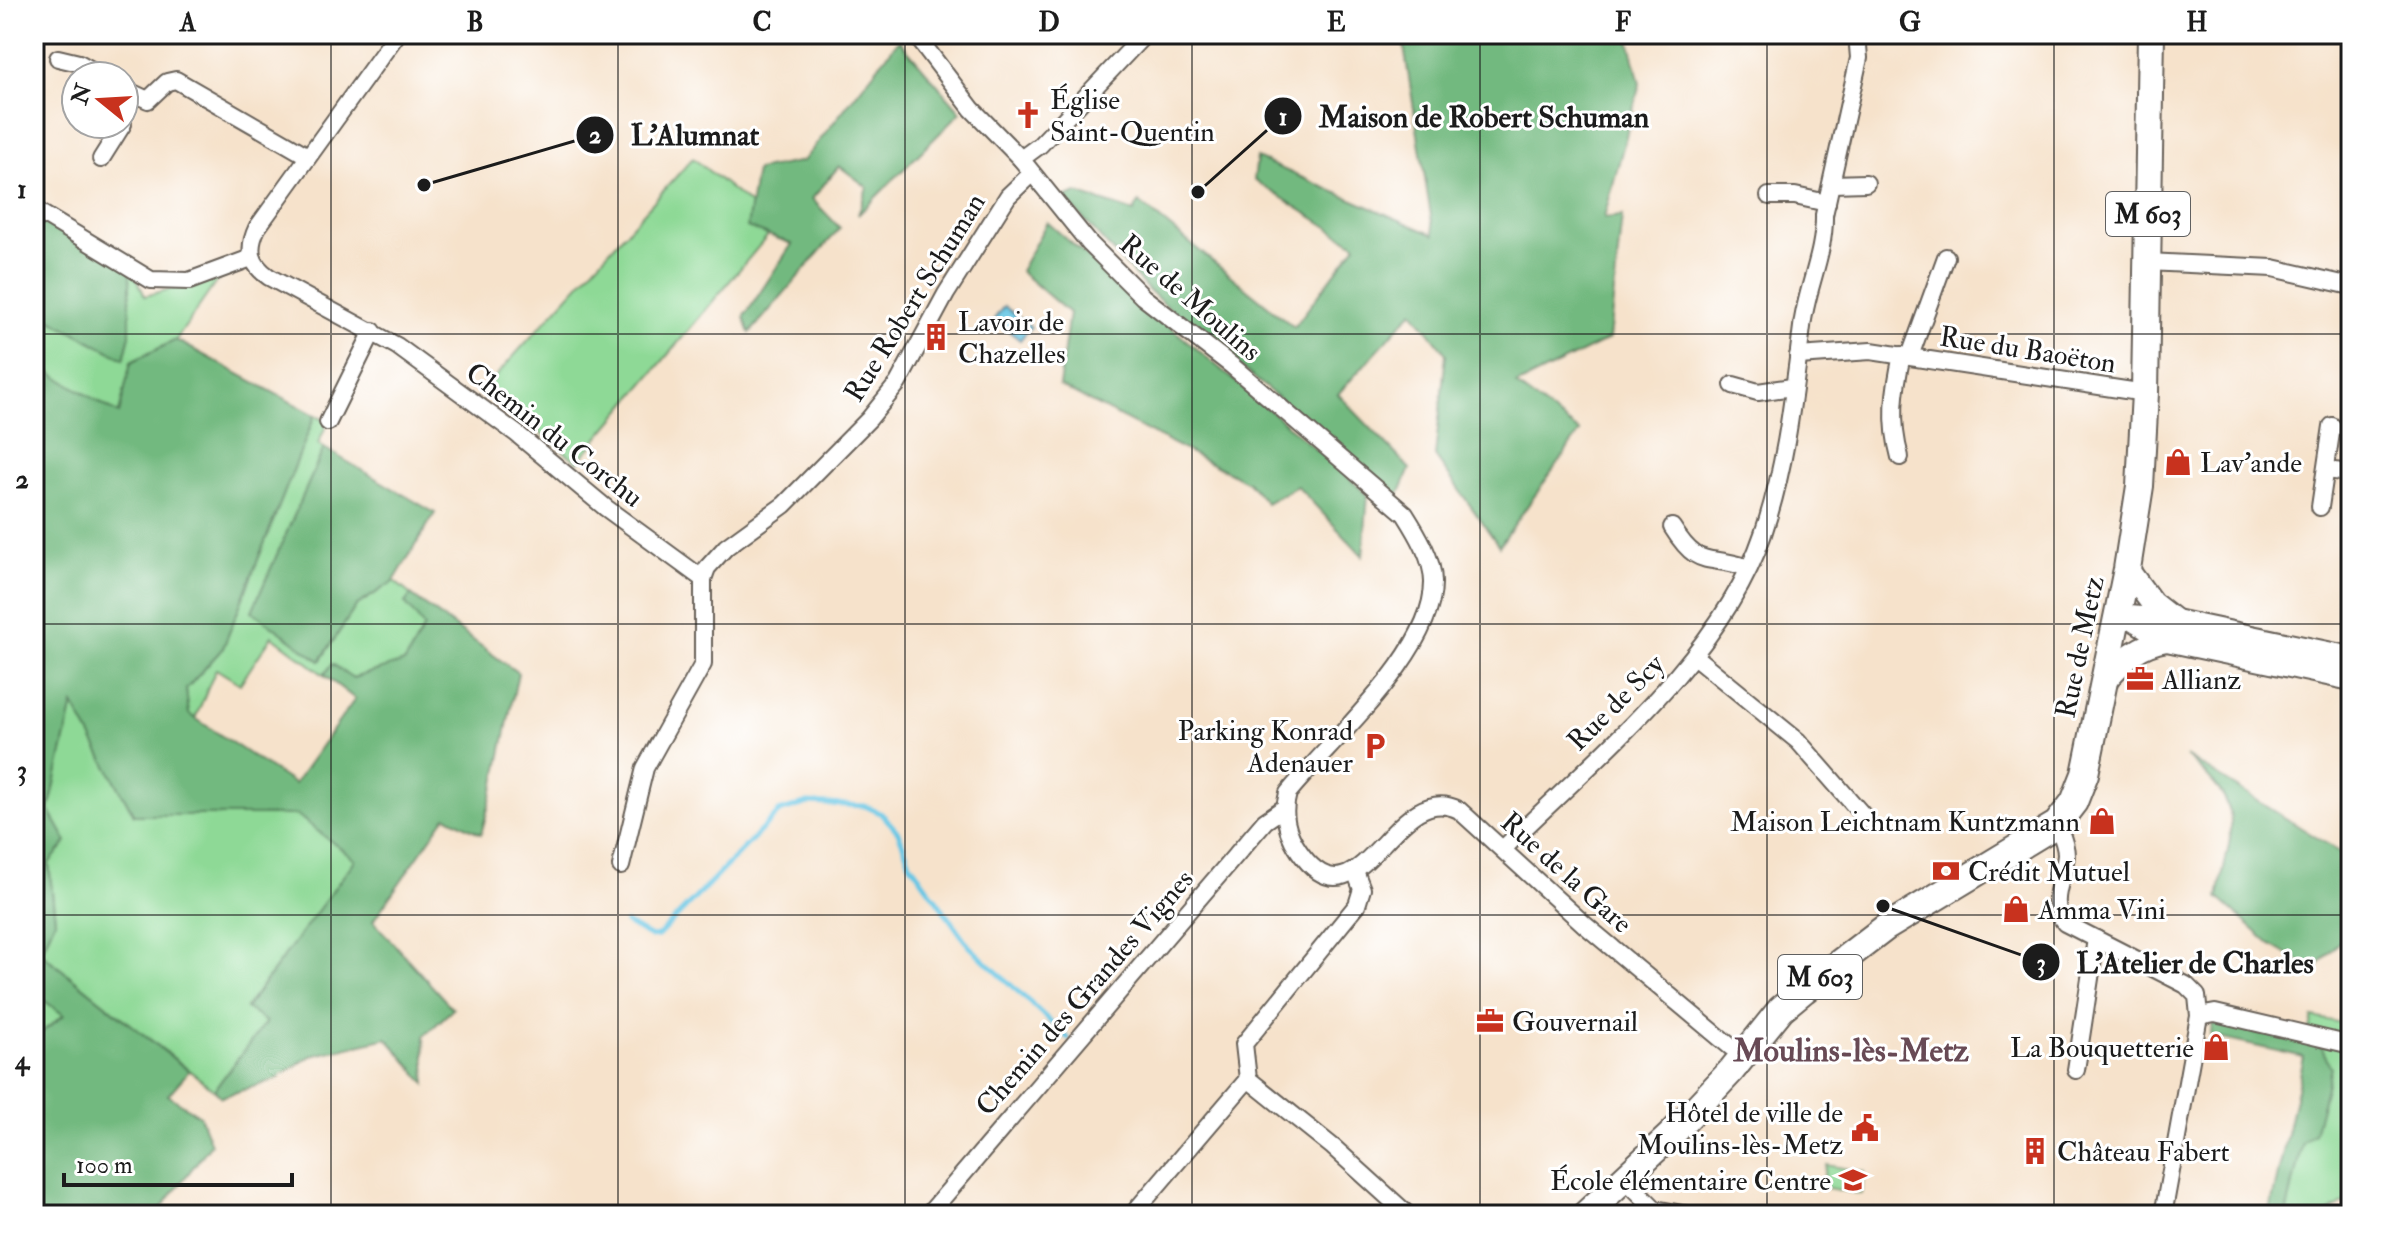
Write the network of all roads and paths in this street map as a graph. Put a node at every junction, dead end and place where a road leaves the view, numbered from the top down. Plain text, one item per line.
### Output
1 (397, 34) edge
2 (915, 34) edge
3 (1145, 34) edge
4 (1857, 34) edge
5 (2151, 34) edge
6 (58, 58) dead end
7 (66, 60) edge
8 (140, 98) edge
9 (113, 140) edge
10 (306, 155) junction
11 (101, 159) dead end
12 (1021, 159) junction
13 (1031, 174) junction
14 (1866, 183) dead end
15 (1832, 184) junction
16 (1769, 196) dead end
17 (1827, 203) junction
18 (34, 209) edge
19 (1946, 257) dead end
20 (251, 258) junction
21 (2147, 262) junction
22 (2351, 286) edge
23 (373, 331) junction
24 (1798, 356) junction
25 (1906, 356) junction
26 (1733, 385) dead end
27 (1792, 387) junction
28 (2145, 393) junction
29 (328, 422) dead end
30 (2332, 426) dead end
31 (1900, 457) dead end
32 (2326, 470) junction
33 (2351, 473) edge
34 (2320, 507) dead end
35 (1672, 527) dead end
36 (1748, 568) junction
37 (2127, 569) junction
38 (703, 579) junction
39 (2126, 618) junction
40 (2171, 630) junction
41 (1694, 656) junction
42 (2351, 658) edge
43 (2351, 679) edge
44 (2104, 682) junction
45 (1284, 808) junction
46 (1867, 820) dead end
47 (2057, 824) junction
48 (1503, 849) junction
49 (621, 866) dead end
50 (1355, 871) junction
51 (2096, 939) junction
52 (2199, 1016) junction
53 (2351, 1045) edge
54 (1745, 1054) junction
55 (2076, 1070) dead end
56 (1248, 1079) junction
57 (1625, 1179) junction
58 (928, 1215) edge
59 (1132, 1215) edge
60 (1408, 1215) edge
61 (1585, 1215) edge
62 (1688, 1215) edge
63 (2163, 1215) edge

1 - 10 street
2 - 12 street, Rue de Moulins
3 - 12 street
4 - 15 street
5 - 21 main road, M 603
6 - 7 street
8 - 10 street
9 - 11 street
10 - 20 street
12 - 13 street, Rue de Moulins
13 - 38 street, Rue Robert Schuman
13 - 45 street, Rue de Moulins
14 - 15 street
15 - 17 street
16 - 17 street
17 - 24 street
18 - 20 street
19 - 25 street
20 - 23 street, Chemin du Corchu
21 - 22 street
21 - 28 main road, M 603
23 - 29 street
23 - 38 street, Chemin du Corchu
24 - 25 street, Rue du Baoëton
24 - 27 street
25 - 28 street, Rue du Baoëton
25 - 31 street, Rue du Baoëton
26 - 27 street
27 - 36 street
28 - 37 main road, Rue de Metz / M 603
30 - 32 street
32 - 33 street
32 - 34 street
35 - 36 street
36 - 41 street
37 - 39 main road, Rue de Metz / M 603
37 - 40 main road
38 - 49 street
39 - 40 main road
39 - 44 main road, Rue de Metz / M 603
40 - 42 main road
40 - 43 main road
40 - 44 main road
41 - 46 street, Rue de Scy
41 - 48 street, Rue de Scy
44 - 47 main road, Rue de Metz / M 603
45 - 50 street
45 - 58 street, Chemin des Grandes Vignes
47 - 51 street
47 - 54 main road, M 603
48 - 50 street, Rue de la Gare
48 - 54 street, Rue de la Gare
50 - 56 street
51 - 52 street
51 - 55 street
52 - 53 street
52 - 63 street
54 - 57 main road, M 603
56 - 59 street
56 - 60 street
57 - 61 main road, M 603
57 - 62 street

